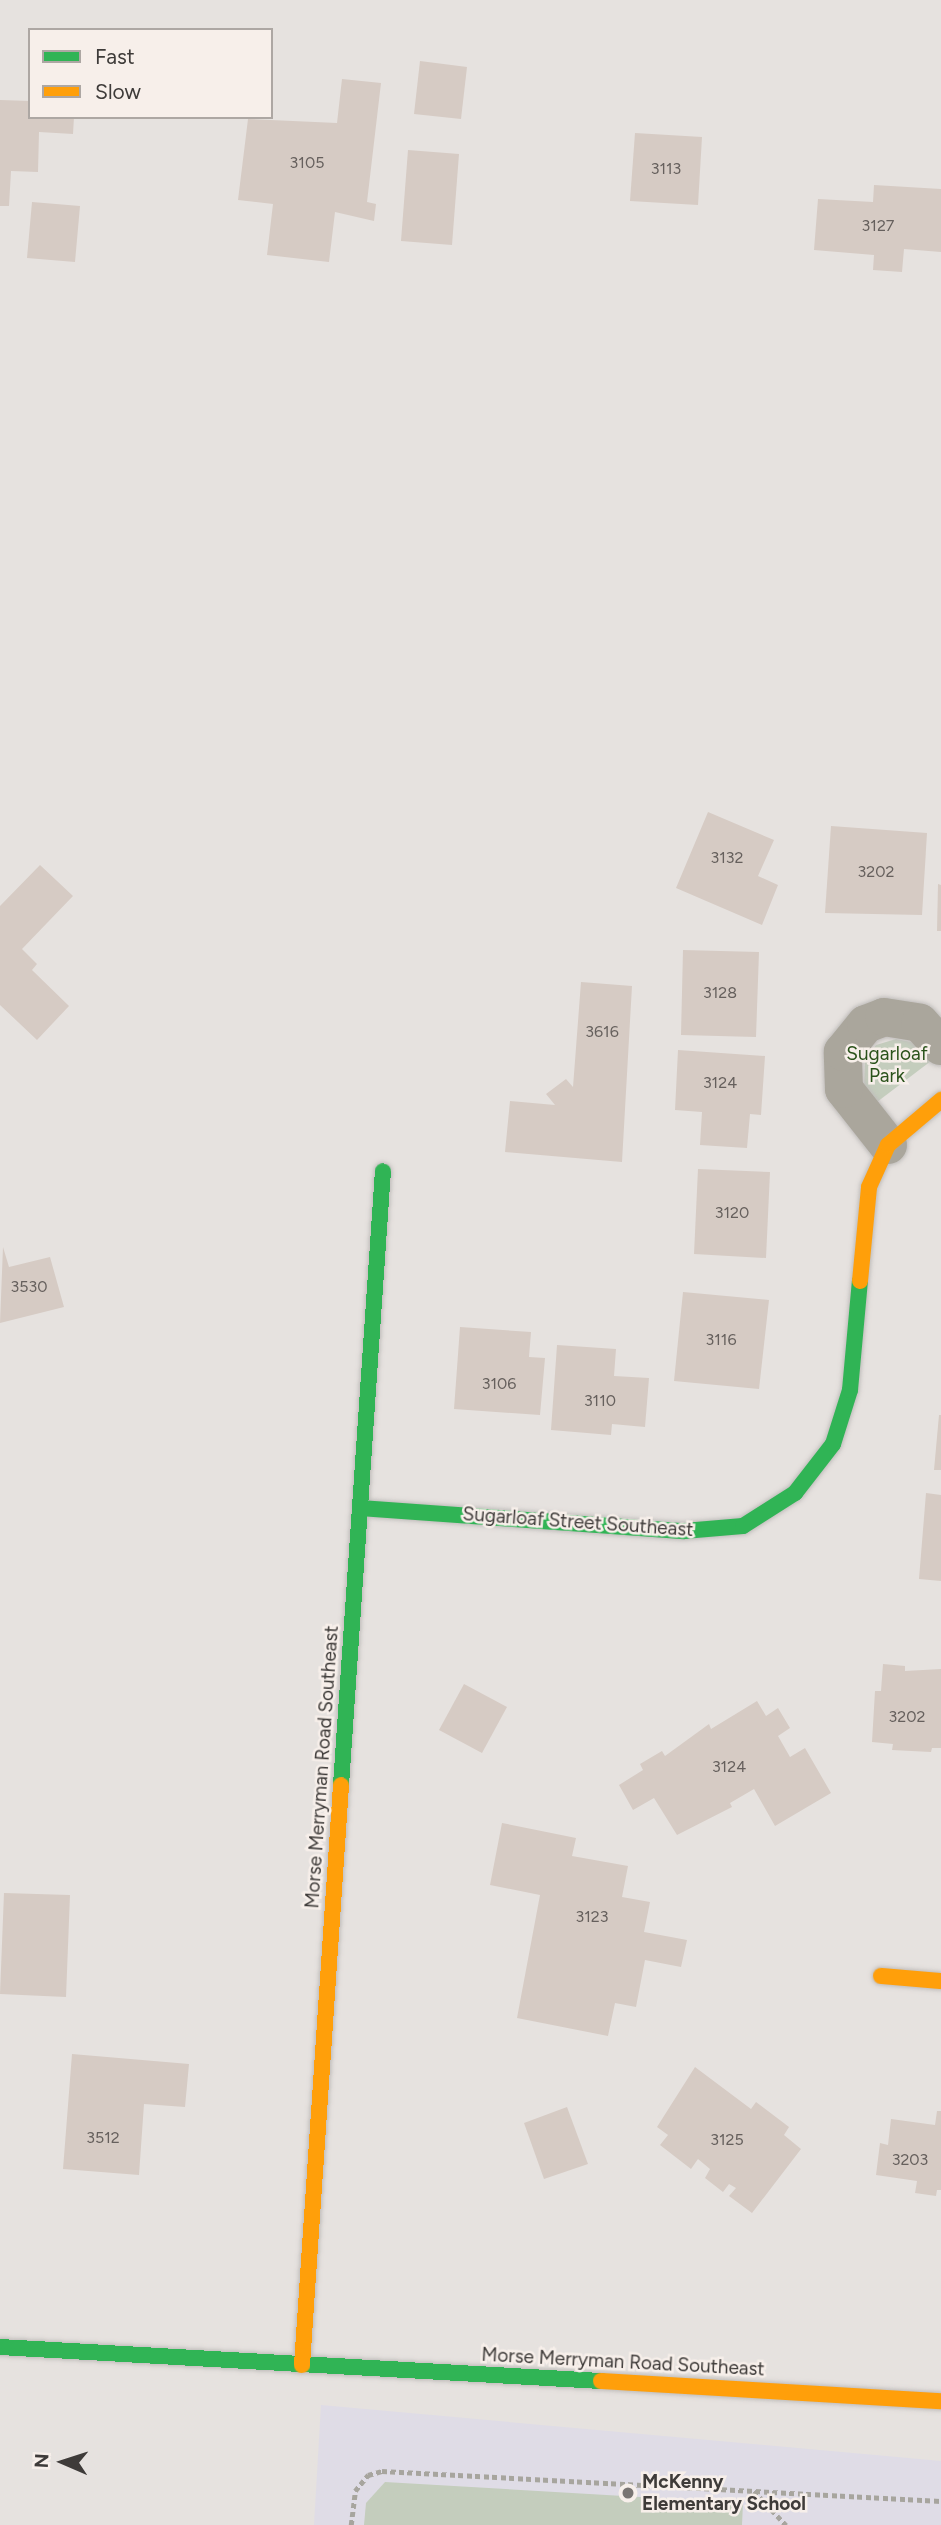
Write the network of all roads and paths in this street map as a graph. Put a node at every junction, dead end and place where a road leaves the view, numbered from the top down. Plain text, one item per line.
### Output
1 (941, 1046) edge
2 (941, 1100) edge
3 (888, 1145) junction
4 (383, 1171) dead end
5 (360, 1508) junction
6 (881, 1976) dead end
7 (941, 1981) edge
8 (0, 2347) edge
9 (302, 2365) junction
10 (941, 2401) edge
11 (753, 2491) junction
12 (941, 2501) edge
13 (351, 2525) edge
14 (786, 2525) edge

1 - 3 street
2 - 3 street, Sugarloaf Street Southeast
3 - 5 street, Sugarloaf Street Southeast
4 - 5 street, Morse Merryman Road Southeast
5 - 9 street, Morse Merryman Road Southeast
6 - 7 street
8 - 9 street, Morse Merryman Road Southeast
9 - 10 street, Morse Merryman Road Southeast
11 - 12 path
11 - 13 path
11 - 14 path

